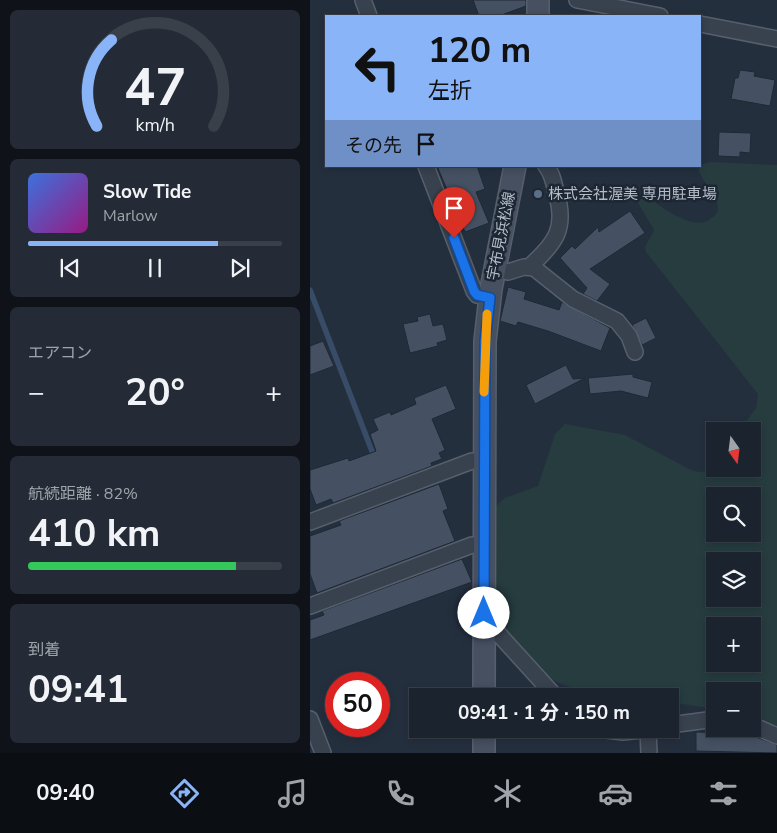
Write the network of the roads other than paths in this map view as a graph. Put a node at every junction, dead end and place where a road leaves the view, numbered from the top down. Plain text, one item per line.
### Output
1 (363, 0) edge
2 (538, 0) edge
3 (577, 0) edge
4 (369, 15) edge
5 (538, 15) edge
6 (655, 15) edge
7 (701, 24) edge
8 (777, 39) edge
9 (426, 167) edge
10 (515, 167) edge
11 (546, 167) edge
12 (529, 267) junction
13 (495, 269) junction
14 (490, 298) junction
15 (635, 352) dead end
16 (484, 461) junction
17 (310, 522) edge
18 (484, 545) junction
19 (310, 606) edge
20 (484, 630) junction
21 (484, 688) edge
22 (548, 688) edge
23 (310, 719) edge
24 (706, 720) edge
25 (679, 724) edge
26 (761, 729) edge
27 (777, 736) edge
28 (484, 738) edge
29 (650, 738) edge
30 (323, 753) edge
31 (484, 753) edge
32 (649, 753) edge

1 - 4 street
2 - 5 main road
3 - 6 street
7 - 8 street
9 - 14 street
10 - 13 main road, 宇布見浜松線
11 - 12 street
12 - 13 street
12 - 15 street
13 - 14 main road, 宇布見浜松線
14 - 16 main road, 宇布見浜松線
16 - 17 street
16 - 18 main road, 宇布見浜松線
18 - 19 street
18 - 20 main road, 宇布見浜松線
20 - 21 main road, 宇布見浜松線
20 - 22 street
23 - 30 street
24 - 25 street
26 - 27 street
28 - 31 main road
29 - 32 street

